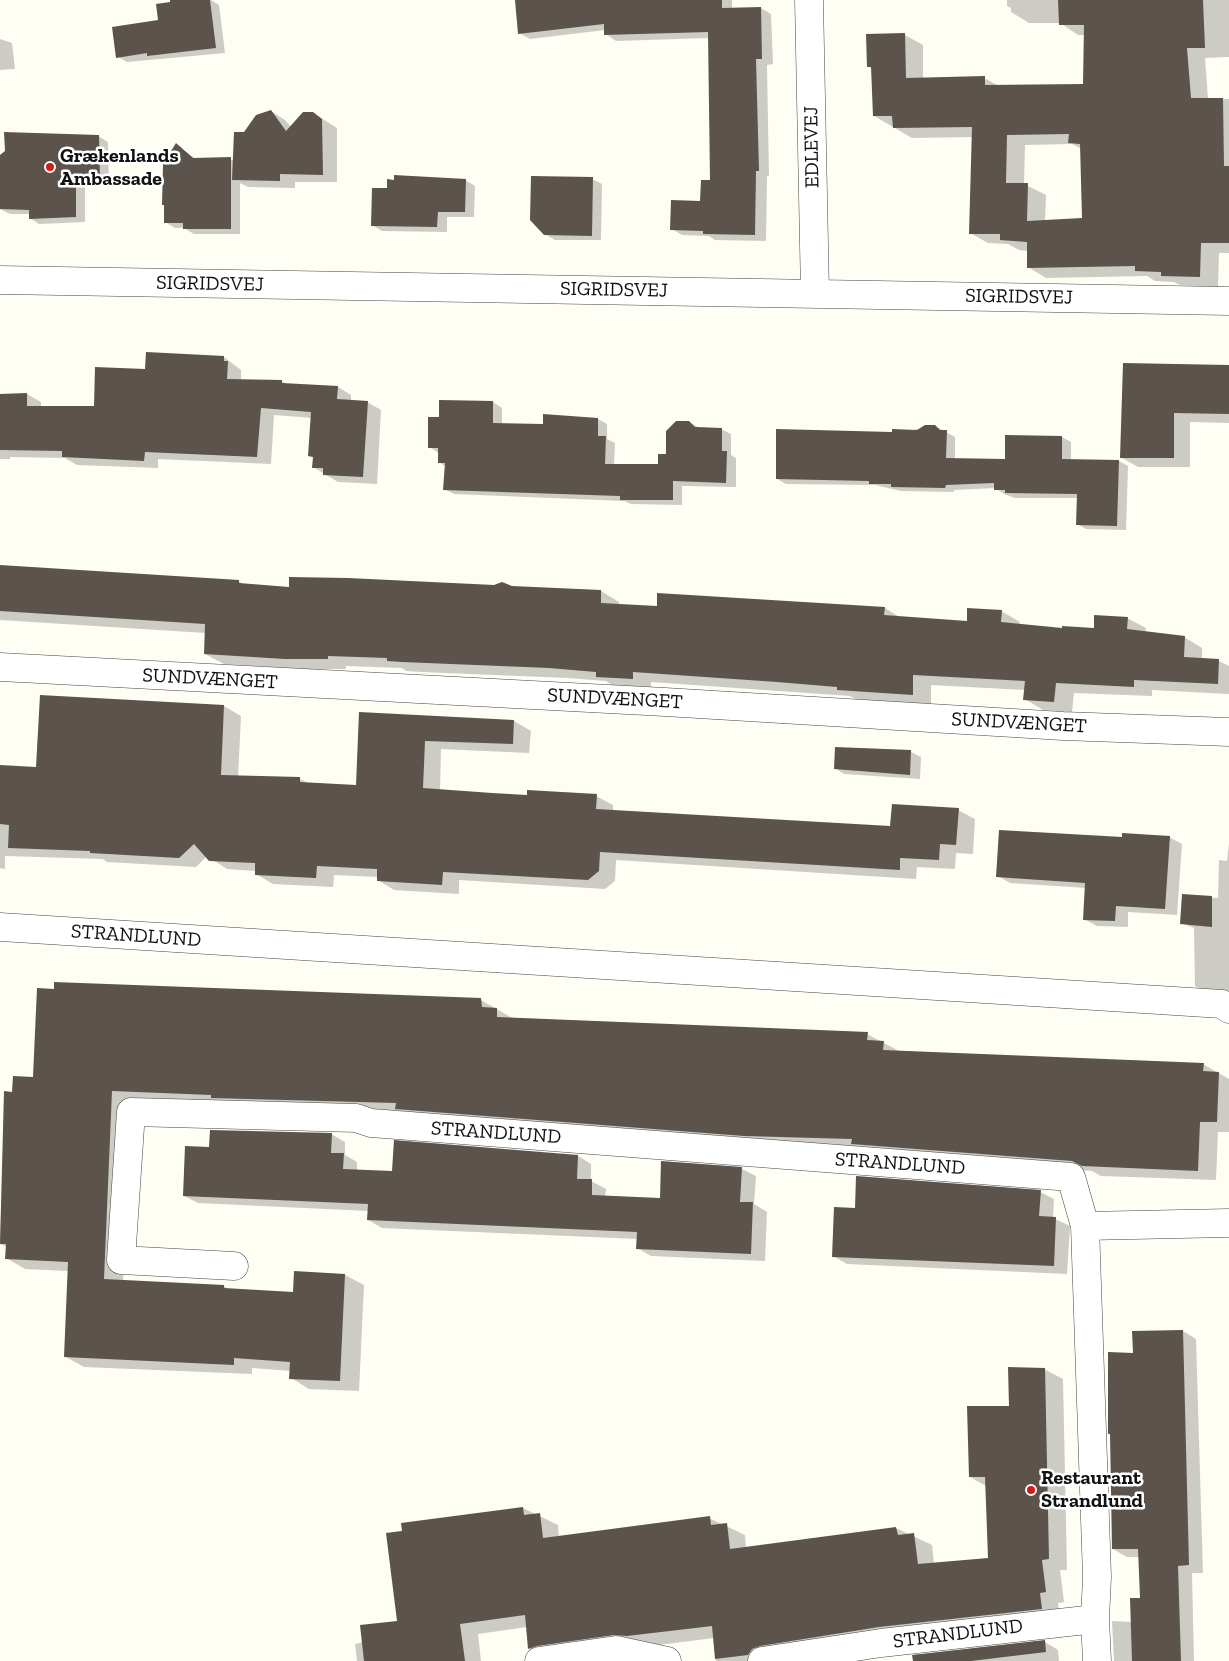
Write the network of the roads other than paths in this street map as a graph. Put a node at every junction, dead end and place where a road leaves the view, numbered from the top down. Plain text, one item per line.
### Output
1 (809, 0) edge
2 (0, 280) edge
3 (815, 294) junction
4 (1229, 301) edge
5 (0, 667) edge
6 (1229, 732) edge
7 (0, 927) edge
8 (1229, 1010) edge
9 (1229, 1222) edge
10 (1085, 1226) junction
11 (234, 1266) dead end
12 (1095, 1619) junction
13 (539, 1661) edge
14 (667, 1661) edge
15 (762, 1661) edge
16 (1097, 1661) edge

1 - 3 street, EDLEVEJ
2 - 3 street, SIGRIDSVEJ
3 - 4 street, SIGRIDSVEJ
5 - 6 street, SUNDVÆNGET
7 - 8 street, STRANDLUND
9 - 10 street
10 - 11 street, STRANDLUND
10 - 12 street, STRANDLUND
12 - 15 street, STRANDLUND
12 - 16 street, STRANDLUND
13 - 14 street

